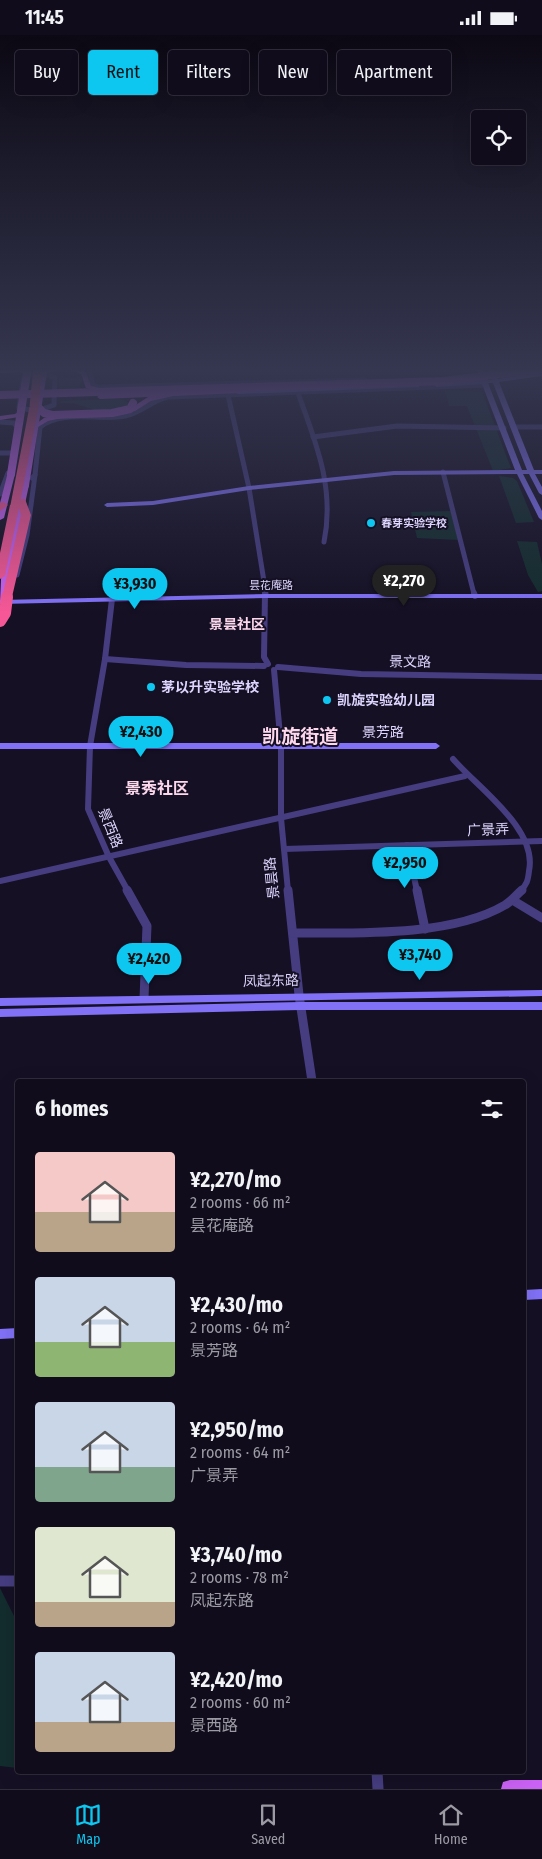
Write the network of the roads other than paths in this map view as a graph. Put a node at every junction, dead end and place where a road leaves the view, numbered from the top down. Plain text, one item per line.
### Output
1 (12, 449) edge
2 (15, 449) edge
3 (19, 449) edge
4 (27, 449) edge
5 (32, 449) edge
6 (35, 449) edge
7 (240, 449) edge
8 (317, 449) edge
9 (511, 449) edge
10 (523, 449) edge
11 (0, 453) edge
12 (11, 453) junction
13 (519, 472) junction
14 (443, 473) junction
15 (531, 473) junction
16 (542, 473) edge
17 (35, 475) junction
18 (324, 479) junction
19 (26, 485) junction
20 (249, 488) junction
21 (542, 493) edge
22 (0, 494) edge
23 (22, 501) junction
24 (106, 505) dead end
25 (1, 506) edge
26 (0, 518) edge
27 (542, 518) edge
28 (22, 531) joint
29 (0, 540) edge
30 (324, 542) dead end
31 (0, 576) edge
32 (266, 596) junction
33 (475, 596) junction
34 (542, 596) edge
35 (112, 599) junction
36 (5, 602) edge
37 (0, 617) edge
38 (0, 621) edge
39 (105, 659) junction
40 (266, 665) junction
41 (276, 668) junction
42 (542, 677) edge
43 (0, 746) edge
44 (90, 746) junction
45 (281, 746) junction
46 (436, 746) dead end
47 (452, 759) dead end
48 (465, 776) junction
49 (281, 818) junction
50 (526, 841) junction
51 (542, 841) edge
52 (407, 845) junction
53 (284, 849) junction
54 (108, 857) junction
55 (0, 881) edge
56 (514, 901) junction
57 (542, 918) edge
58 (425, 929) junction
59 (292, 933) junction
60 (542, 993) edge
61 (144, 998) junction
62 (299, 1001) junction
63 (0, 1002) edge
64 (542, 1006) edge
65 (0, 1013) edge
66 (312, 1079) edge
67 (542, 1294) edge
68 (526, 1295) edge
69 (15, 1333) edge
70 (0, 1334) edge
71 (0, 1581) edge
72 (15, 1581) edge
73 (377, 1774) edge
74 (378, 1789) edge
75 (510, 1789) edge
76 (542, 1789) edge

1 - 12 street
2 - 25 main road, bridge
3 - 29 highway, bridge
4 - 31 highway, bridge
5 - 19 main road, bridge
6 - 17 street
7 - 20 street
8 - 18 street
9 - 13 main road
10 - 15 main road
11 - 12 street
12 - 22 street
13 - 14 main road
13 - 15 main road
13 - 27 main road
14 - 18 main road
14 - 33 street
15 - 16 main road
15 - 21 main road
17 - 19 street
17 - 36 street
18 - 20 main road
18 - 30 street
19 - 23 main road
20 - 24 main road
20 - 32 street
23 - 28 highway
23 - 36 main road
25 - 26 main road
28 - 38 highway, bridge
32 - 33 main road, 昙花庵路
32 - 35 main road, 昙花庵路
32 - 40 street
33 - 34 main road, 昙花庵路
35 - 36 main road, 昙花庵路
35 - 39 street, 景西路
36 - 37 main road
39 - 40 street
39 - 44 street, 景西路
40 - 41 street, 景文路
41 - 42 street, 景文路
41 - 45 street, 景昙路
43 - 44 main road, 景芳路
44 - 45 main road, 景芳路
44 - 54 street, 景西路
45 - 46 main road, 景芳路
45 - 49 street, 景昙路
47 - 48 street
48 - 49 street
48 - 50 street
49 - 53 street, 景昙路
49 - 54 street
50 - 51 street, 广景弄
50 - 52 street, 广景弄
50 - 56 street
52 - 53 street, 广景弄
52 - 58 street
53 - 59 street, 景昙路
54 - 55 street
54 - 61 street, 景西路
56 - 57 street
56 - 58 street
58 - 59 street
59 - 62 street, 景昙路
60 - 62 main road, 凤起东路
61 - 62 main road, 凤起东路
61 - 63 main road, 凤起东路
62 - 64 main road, 凤起东路
62 - 65 main road, 凤起东路
62 - 66 street, 景昙路
67 - 68 main road
69 - 70 main road
71 - 72 street
73 - 74 street
75 - 76 main road

